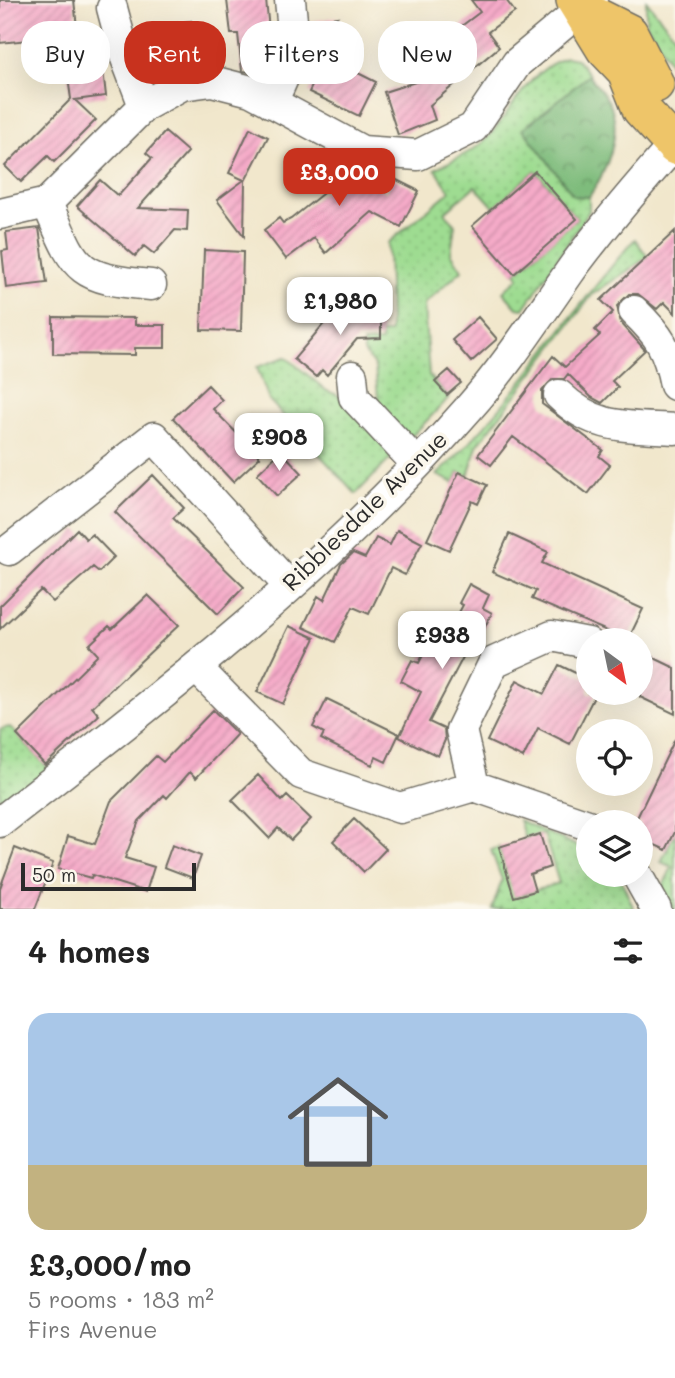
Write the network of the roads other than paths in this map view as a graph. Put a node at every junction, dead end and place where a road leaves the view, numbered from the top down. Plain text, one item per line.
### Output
1 (290, 0) edge
2 (584, 3) edge
3 (113, 8) dead end
4 (272, 103) junction
5 (144, 106) junction
6 (675, 145) edge
7 (47, 203) junction
8 (0, 214) edge
9 (151, 285) dead end
10 (634, 311) dead end
11 (352, 376) dead end
12 (675, 384) edge
13 (559, 395) dead end
14 (675, 429) edge
15 (416, 463) junction
16 (9, 550) dead end
17 (289, 586) junction
18 (576, 641) edge
19 (197, 667) junction
20 (474, 786) junction
21 (576, 821) edge
22 (0, 822) edge
23 (644, 887) edge
24 (656, 909) edge

1 - 4 street
2 - 4 street
2 - 6 main road
3 - 5 street
4 - 5 street
5 - 7 street
6 - 15 street, Ribblesdale Avenue
7 - 8 street
7 - 9 street
10 - 12 street
11 - 15 street
13 - 14 street
15 - 17 street, Ribblesdale Avenue
16 - 17 street
17 - 19 street, Ribblesdale Avenue
18 - 20 street
19 - 20 street
19 - 22 street, Ribblesdale Avenue
20 - 21 street
23 - 24 street

